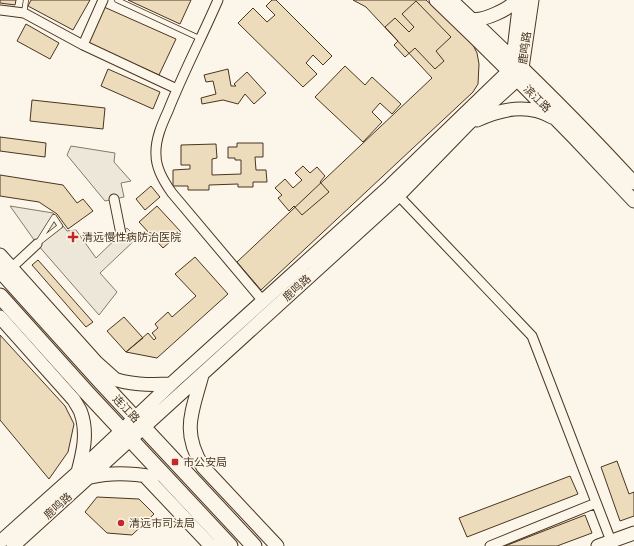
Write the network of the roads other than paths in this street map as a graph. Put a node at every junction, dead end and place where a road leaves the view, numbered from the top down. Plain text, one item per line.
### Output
1 (26, 0) edge
2 (103, 0) edge
3 (117, 0) edge
4 (218, 0) edge
5 (436, 0) edge
6 (451, 0) edge
7 (516, 0) edge
8 (520, 0) edge
9 (532, 0) edge
10 (0, 10) edge
11 (24, 13) junction
12 (471, 19) junction
13 (201, 39) junction
14 (83, 45) junction
15 (515, 69) junction
16 (177, 89) junction
17 (558, 120) junction
18 (468, 124) junction
19 (634, 183) edge
20 (394, 191) junction
21 (114, 199) dead end
22 (634, 201) edge
23 (121, 234) dead end
24 (37, 244) junction
25 (0, 255) edge
26 (5, 271) edge
27 (0, 296) edge
28 (263, 301) junction
29 (0, 317) edge
30 (90, 370) junction
31 (61, 375) junction
32 (202, 375) junction
33 (115, 379) junction
34 (171, 384) junction
35 (140, 423) junction
36 (126, 435) junction
37 (83, 475) junction
38 (145, 476) junction
39 (169, 480) junction
40 (596, 503) junction
41 (262, 530) junction
42 (634, 533) edge
43 (0, 542) edge
44 (634, 542) edge
45 (617, 544) edge
46 (13, 546) edge
47 (229, 546) edge
48 (254, 546) edge
49 (261, 546) edge
50 (277, 546) edge
51 (490, 546) edge
52 (598, 546) edge

1 - 11 lane
2 - 14 street
3 - 13 lane
4 - 13 street
5 - 15 street, 滨江路
6 - 12 street, 滨江路
7 - 12 street
8 - 15 street, 鹿鸣路
9 - 15 street, 鹿鸣路
10 - 11 street
11 - 14 street
12 - 15 street, 滨江路
13 - 16 street
14 - 16 street
15 - 17 street, 滨江路
15 - 18 street, 鹿鸣路
15 - 19 street, 滨江路
15 - 20 street, 鹿鸣路
16 - 28 street
17 - 18 street
17 - 22 street, 滨江路
18 - 20 street, 鹿鸣路
20 - 28 street, 鹿鸣路
20 - 32 street, 鹿鸣路
20 - 40 street
21 - 23 street
24 - 24 lane
24 - 26 street
25 - 26 street
26 - 30 main road, 连江路
26 - 33 street
27 - 31 main road, 连江路
28 - 34 street, 鹿鸣路
29 - 31 street
30 - 33 street
30 - 35 main road, 连江路
31 - 36 main road, 连江路
31 - 37 street
32 - 35 street, 鹿鸣路
32 - 41 street
33 - 34 street
34 - 35 street, 鹿鸣路
35 - 36 street, 鹿鸣路
35 - 48 main road, 连江路
36 - 37 street, 鹿鸣路
36 - 39 main road, 连江路
37 - 38 street
37 - 43 street, 鹿鸣路
37 - 46 street, 鹿鸣路
38 - 39 street
38 - 47 street
39 - 47 main road, 连江路
40 - 45 street
40 - 51 street
41 - 49 street
41 - 50 street
42 - 45 street
44 - 45 street
45 - 52 street

